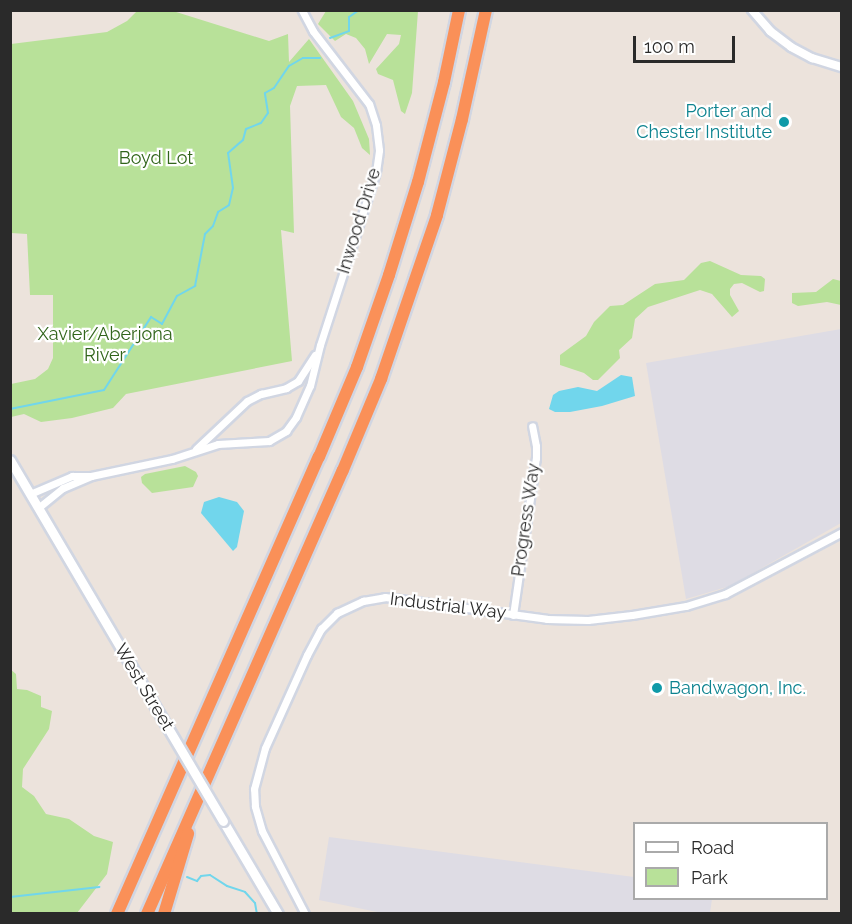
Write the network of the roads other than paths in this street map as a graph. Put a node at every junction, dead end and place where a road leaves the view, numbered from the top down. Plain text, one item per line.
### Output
1 (302, 10) edge
2 (459, 10) edge
3 (486, 10) edge
4 (752, 10) edge
5 (842, 67) edge
6 (320, 345) junction
7 (531, 426) dead end
8 (192, 452) junction
9 (10, 460) edge
10 (91, 476) junction
11 (30, 494) junction
12 (38, 508) junction
13 (842, 532) edge
14 (513, 615) junction
15 (196, 802) junction
16 (117, 914) edge
17 (147, 914) edge
18 (164, 914) edge
19 (278, 914) edge
20 (305, 914) edge

1 - 6 street, Inwood Drive
2 - 16 highway
3 - 15 highway
4 - 5 street
6 - 8 street, Inwood Drive
6 - 8 street, Inwood Drive
7 - 14 street, Progress Way
8 - 10 street, Inwood Drive
9 - 11 main road, West Street
10 - 11 street, Inwood Drive
10 - 12 street, Inwood Drive
11 - 12 main road, West Street
12 - 19 main road, West Street, bridge
13 - 14 street, Industrial Way
14 - 20 street, Industrial Way
15 - 17 highway
15 - 18 highway

